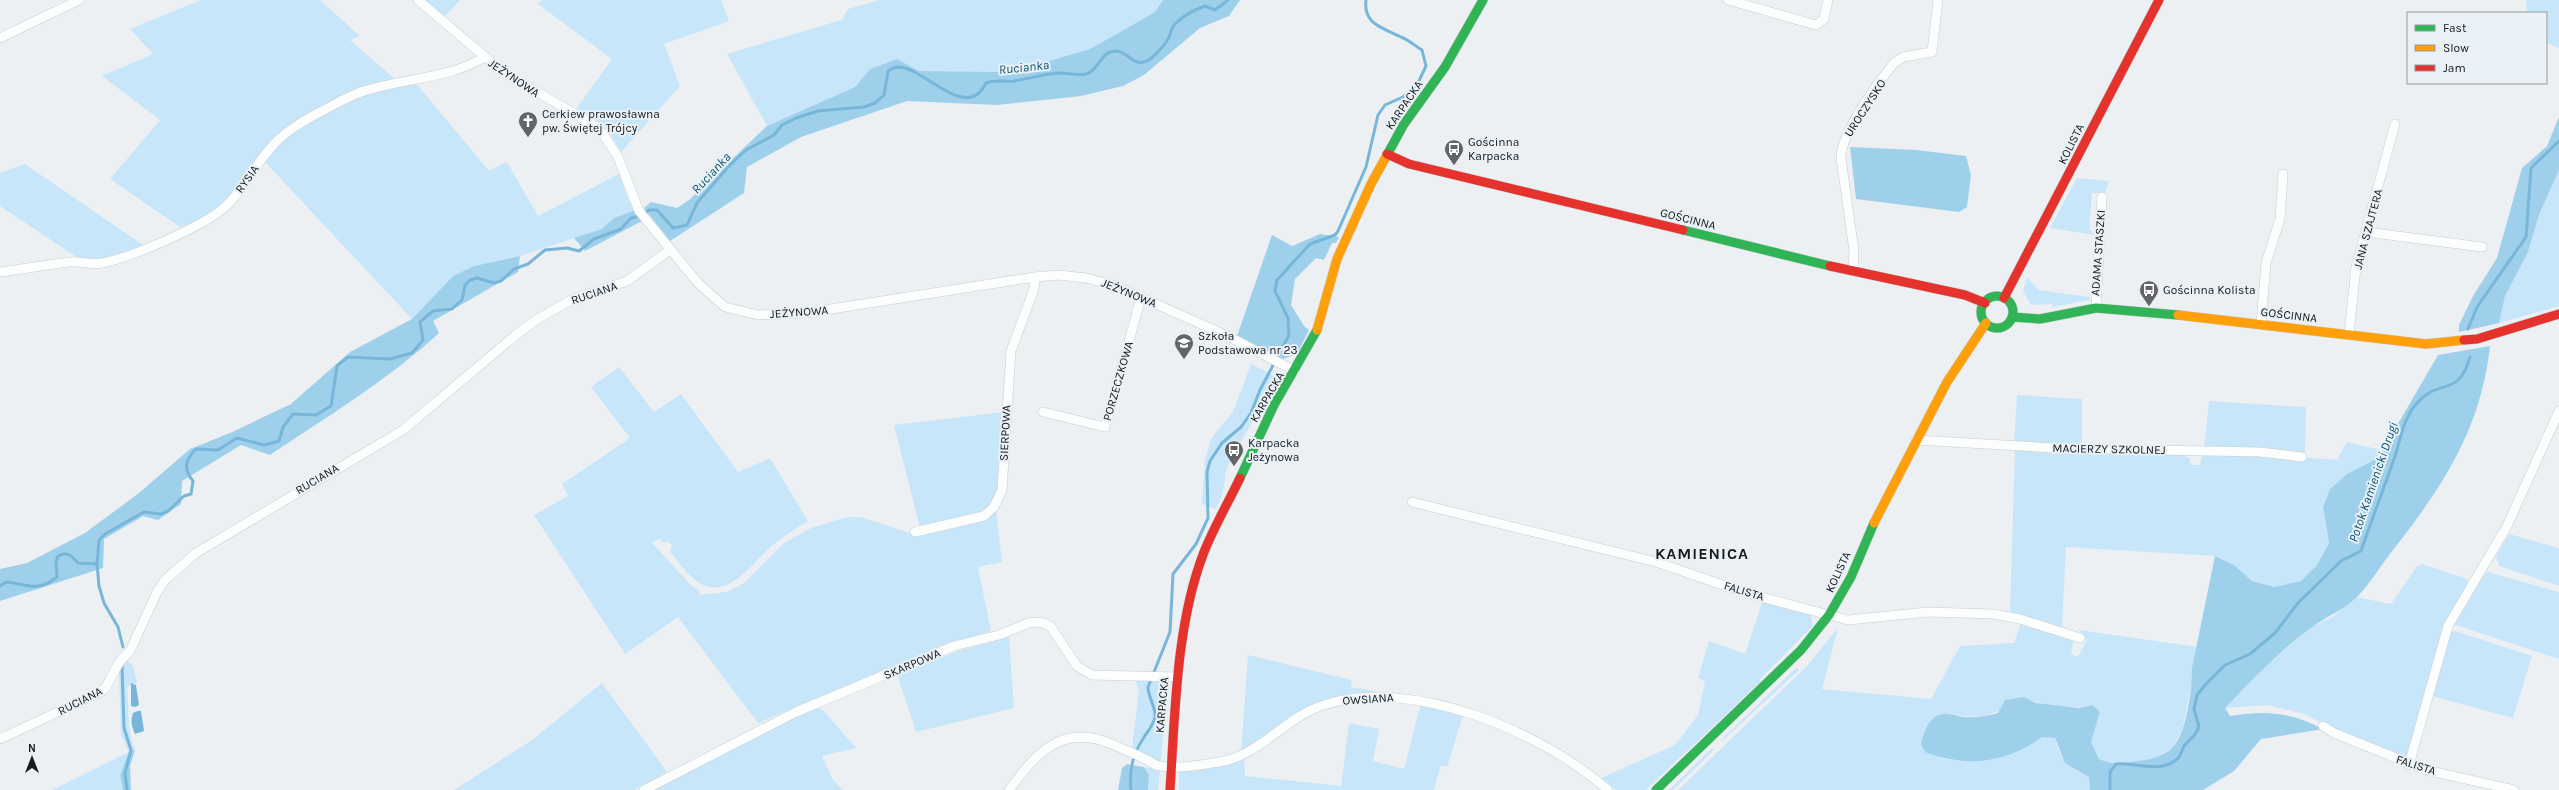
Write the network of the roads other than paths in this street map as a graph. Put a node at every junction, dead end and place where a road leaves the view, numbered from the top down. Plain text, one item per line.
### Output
1 (79, 0) edge
2 (418, 0) edge
3 (1483, 0) edge
4 (1728, 0) edge
5 (1828, 0) edge
6 (1938, 0) edge
7 (2159, 0) edge
8 (0, 38) edge
9 (485, 57) junction
10 (2395, 124) dead end
11 (1387, 154) junction
12 (2284, 174) dead end
13 (2102, 197) dead end
14 (2366, 232) junction
15 (2482, 247) dead end
16 (670, 250) junction
17 (1853, 271) junction
18 (0, 272) edge
19 (1035, 277) junction
20 (1141, 298) junction
21 (2004, 298) junction
22 (1985, 303) junction
23 (2096, 308) junction
24 (2559, 314) edge
25 (2012, 317) junction
26 (1986, 323) junction
27 (2261, 323) junction
28 (2349, 334) junction
29 (1296, 371) junction
30 (2559, 411) edge
31 (1043, 412) dead end
32 (1916, 440) junction
33 (2302, 457) dead end
34 (1412, 502) dead end
35 (915, 532) dead end
36 (1829, 615) junction
37 (2080, 638) dead end
38 (1177, 677) junction
39 (2323, 726) dead end
40 (0, 739) edge
41 (2409, 765) junction
42 (1170, 766) junction
43 (644, 790) edge
44 (1009, 790) edge
45 (1170, 790) edge
46 (1608, 790) edge
47 (1656, 790) edge
48 (2514, 790) edge

1 - 8 street
2 - 9 street, JEŻYNOWA
3 - 11 street, KARPACKA
4 - 5 street
6 - 17 street, UROCZYSKO
7 - 21 street, KOLISTA
9 - 16 street, JEŻYNOWA
9 - 18 street, RYSIA
10 - 14 street, JANA SZAJTERA
11 - 17 street, GOŚCINNA
11 - 29 street, KARPACKA
12 - 27 street
13 - 23 street, ADAMA STASZKI
14 - 15 street
14 - 28 street, JANA SZAJTERA
16 - 19 street, JEŻYNOWA
16 - 40 street, RUCIANA
17 - 22 street, GOŚCINNA
19 - 20 street, JEŻYNOWA
19 - 35 street, SIERPOWA
20 - 29 street, JEŻYNOWA
20 - 31 street, PORZECZKOWA
21 - 22 street
21 - 25 street
22 - 26 street
23 - 25 street, GOŚCINNA
23 - 27 street, GOŚCINNA
24 - 28 street, GOŚCINNA
25 - 26 street
26 - 32 street, KOLISTA
27 - 28 street, GOŚCINNA
29 - 38 street, KARPACKA
30 - 41 street
32 - 33 street, MACIERZY SZKOLNEJ
32 - 36 street, KOLISTA
34 - 36 street, FALISTA
36 - 37 street, FALISTA
36 - 47 street, KOLISTA
38 - 42 street, KARPACKA
38 - 43 street, SKARPOWA
39 - 41 street, FALISTA
41 - 48 street, FALISTA
42 - 44 street, OWSIANA
42 - 45 street, KARPACKA
42 - 46 street, OWSIANA

